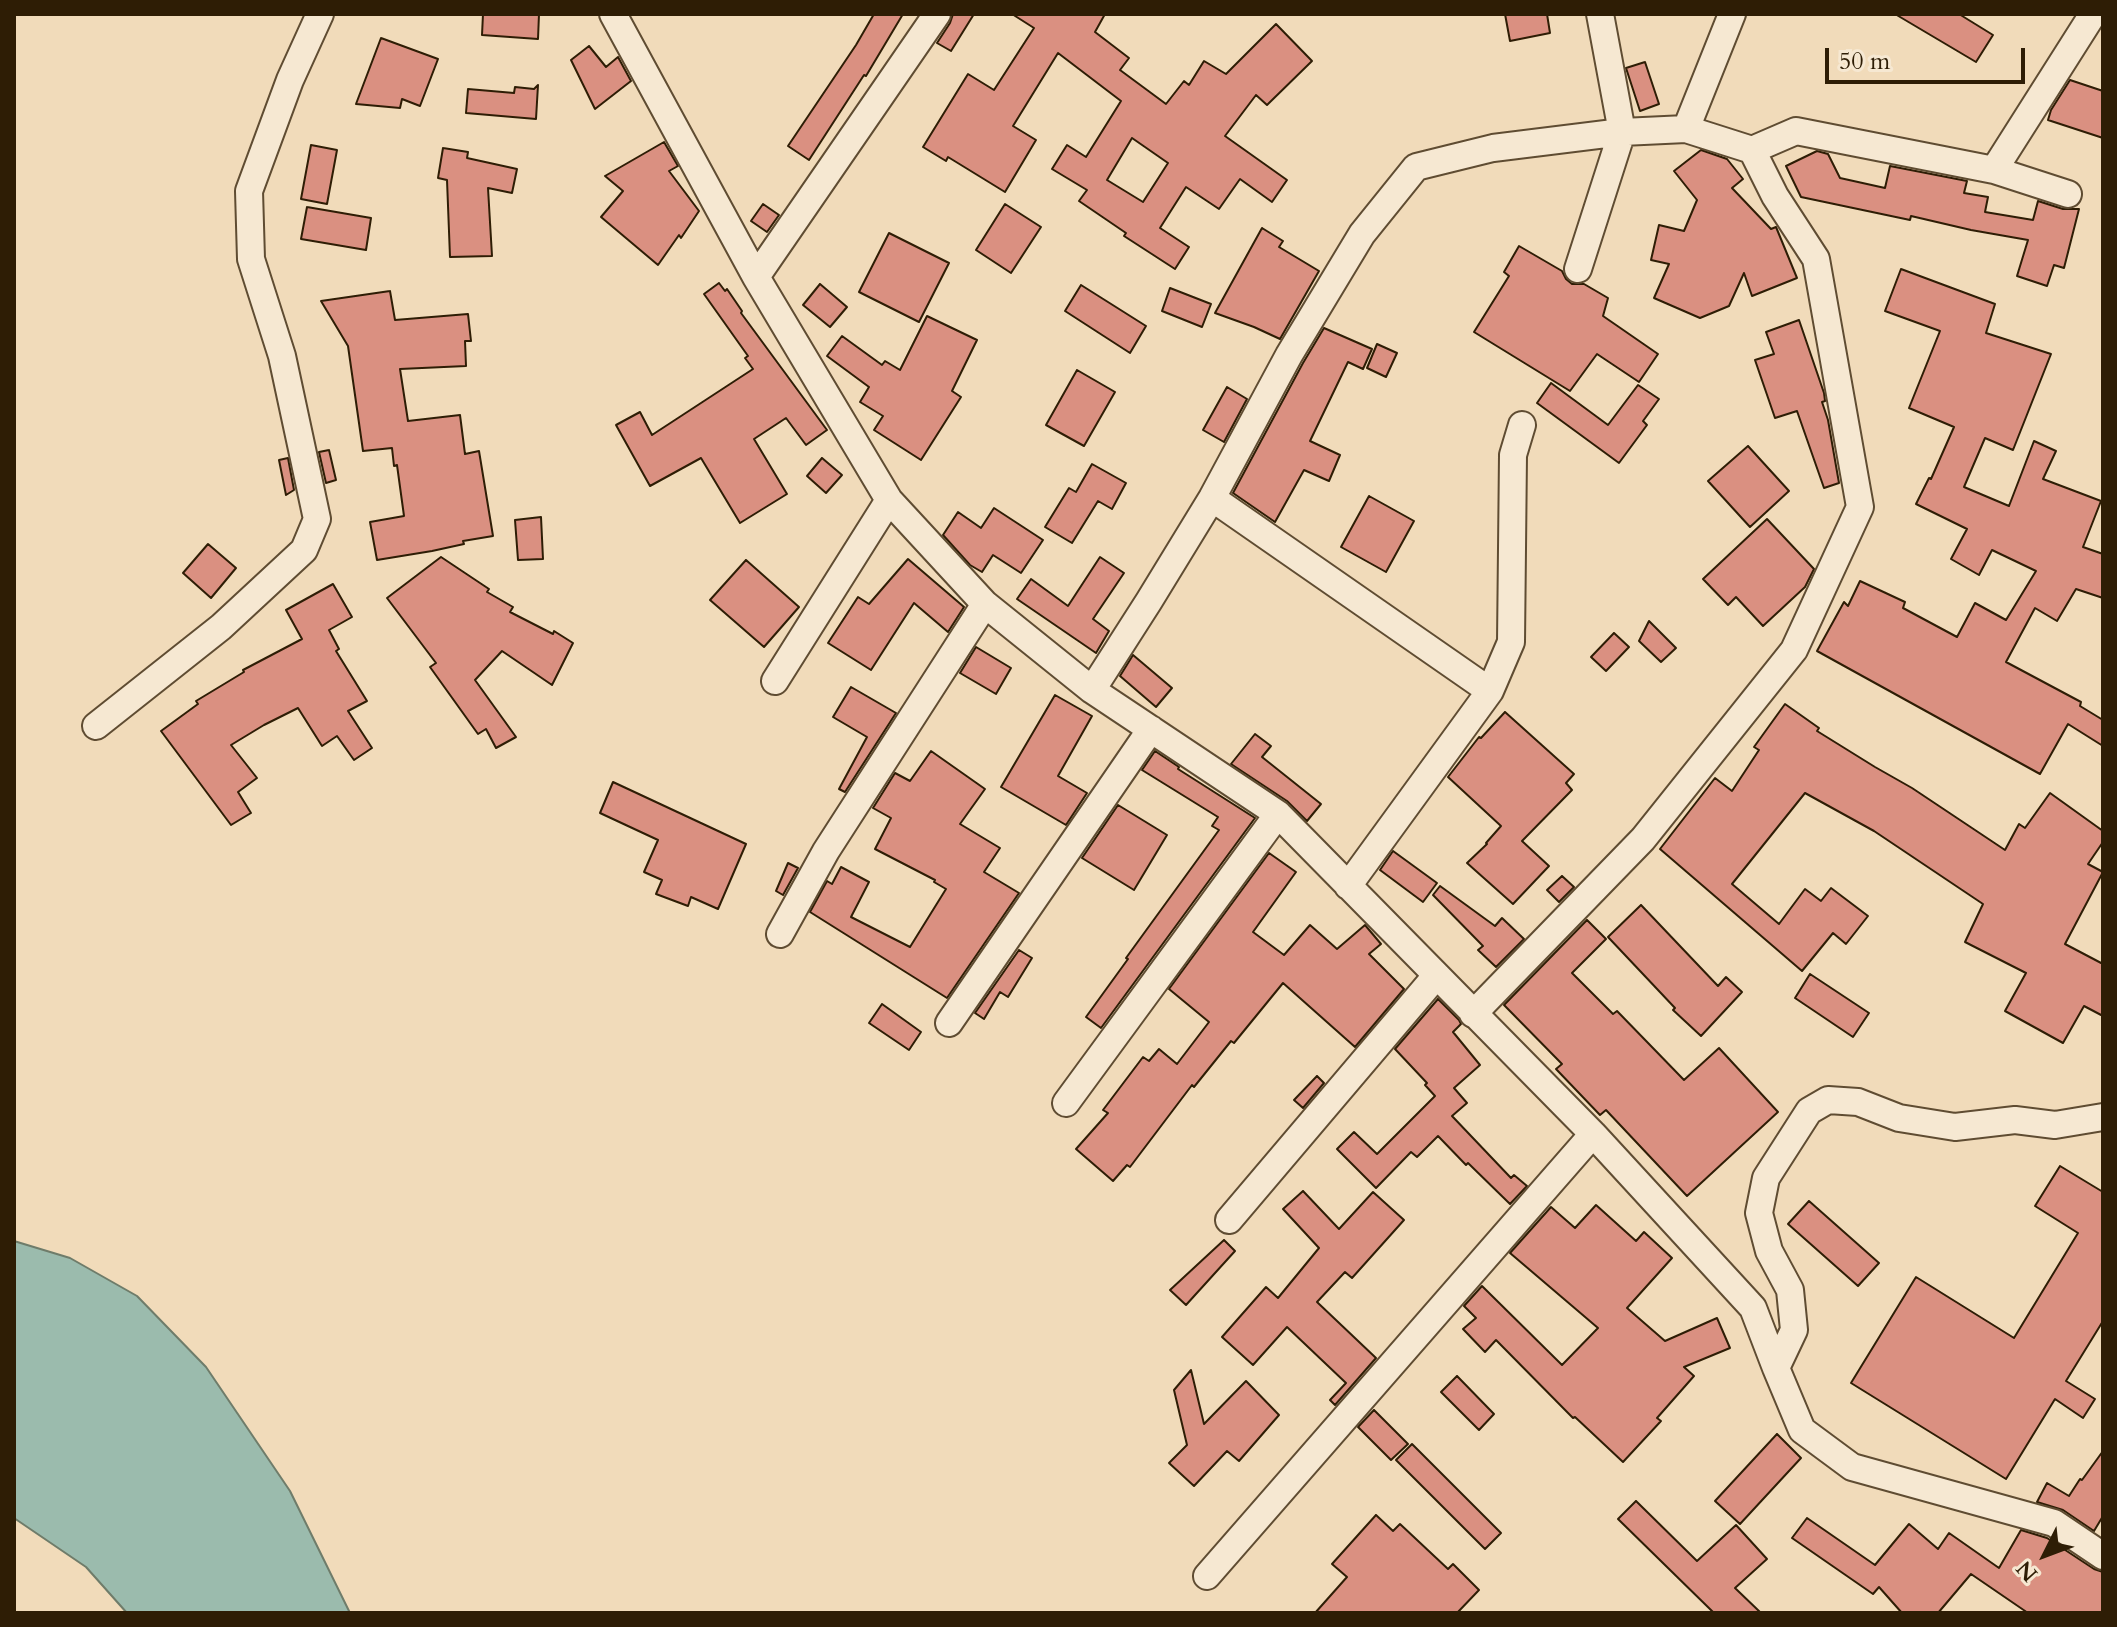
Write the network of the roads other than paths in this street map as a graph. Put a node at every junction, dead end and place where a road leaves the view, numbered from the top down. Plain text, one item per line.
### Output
1 (320, 14) edge
2 (613, 14) edge
3 (937, 14) edge
4 (1600, 14) edge
5 (1732, 14) edge
6 (2093, 14) edge
7 (1686, 129) junction
8 (1622, 132) junction
9 (1752, 150) junction
10 (1994, 170) junction
11 (2068, 194) dead end
12 (1578, 269) dead end
13 (756, 277) junction
14 (1522, 425) dead end
15 (1212, 498) junction
16 (889, 500) junction
17 (985, 604) junction
18 (775, 681) dead end
19 (1092, 690) junction
20 (1490, 691) junction
21 (96, 726) dead end
22 (1151, 729) junction
23 (1278, 814) junction
24 (1348, 886) junction
25 (780, 934) dead end
26 (1436, 976) junction
27 (1473, 1014) junction
28 (949, 1023) dead end
29 (1066, 1103) dead end
30 (2103, 1117) edge
31 (1593, 1134) junction
32 (1229, 1220) dead end
33 (1776, 1368) junction
34 (2103, 1556) edge
35 (1207, 1576) dead end

1 - 21 street
2 - 13 street
3 - 13 street
4 - 8 street
5 - 7 street
6 - 10 street
7 - 8 street
7 - 9 street
8 - 12 street
8 - 15 street
9 - 10 street
9 - 27 street
10 - 11 street
13 - 16 street
14 - 20 street
15 - 19 street
15 - 20 street
16 - 17 street
16 - 18 street
17 - 19 street
17 - 25 street
19 - 22 street
20 - 24 street
22 - 23 street
22 - 28 street
23 - 24 street
23 - 29 street
24 - 26 street
26 - 27 street
26 - 32 street
27 - 31 street
30 - 33 street
31 - 33 street
31 - 35 street
33 - 34 street

